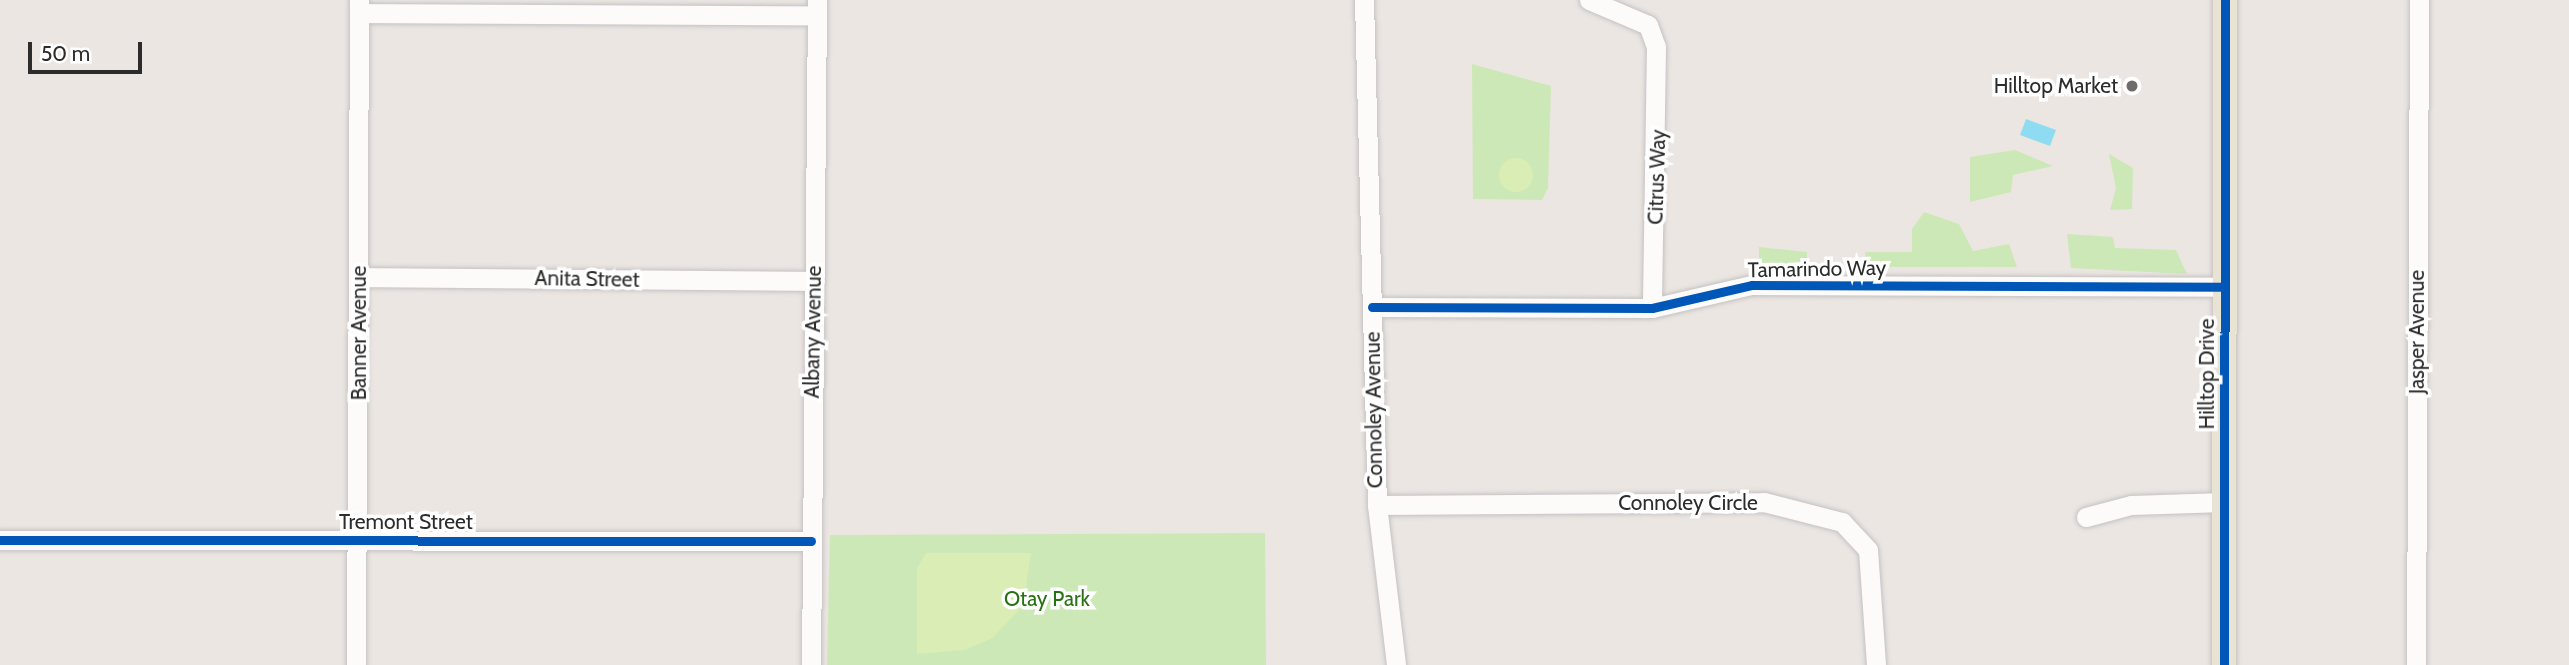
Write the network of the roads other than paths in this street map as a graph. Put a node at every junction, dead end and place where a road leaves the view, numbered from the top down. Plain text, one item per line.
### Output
1 (1364, 0) edge
2 (1589, 0) edge
3 (2225, 0) edge
4 (2418, 0) edge
5 (359, 7) edge
6 (816, 8) edge
7 (359, 276) junction
8 (815, 281) junction
9 (2224, 287) junction
10 (1372, 307) junction
11 (1652, 308) junction
12 (2224, 502) junction
13 (1377, 505) junction
14 (2086, 517) dead end
15 (356, 539) junction
16 (0, 540) edge
17 (811, 541) junction
18 (1394, 658) edge
19 (356, 665) edge
20 (811, 665) edge
21 (1876, 665) edge
22 (2224, 665) edge
23 (2416, 665) edge

1 - 10 street, Connoley Avenue
2 - 11 street, Citrus Way
3 - 9 main road, Hilltop Drive
4 - 23 street, Jasper Avenue
5 - 6 street
5 - 7 street, Banner Avenue
6 - 8 street, Albany Avenue
7 - 8 street, Anita Street
7 - 15 street, Banner Avenue
8 - 17 street, Albany Avenue
9 - 11 street, Tamarindo Way
9 - 12 main road, Hilltop Drive
10 - 11 street, Tamarindo Way
10 - 13 street, Connoley Avenue
12 - 14 street
12 - 22 main road, Hilltop Drive
13 - 18 street, Connoley Avenue
13 - 21 street, Connoley Circle
15 - 16 street, Tremont Street
15 - 17 street, Tremont Street
15 - 19 street, Banner Avenue
17 - 20 street, Albany Avenue

